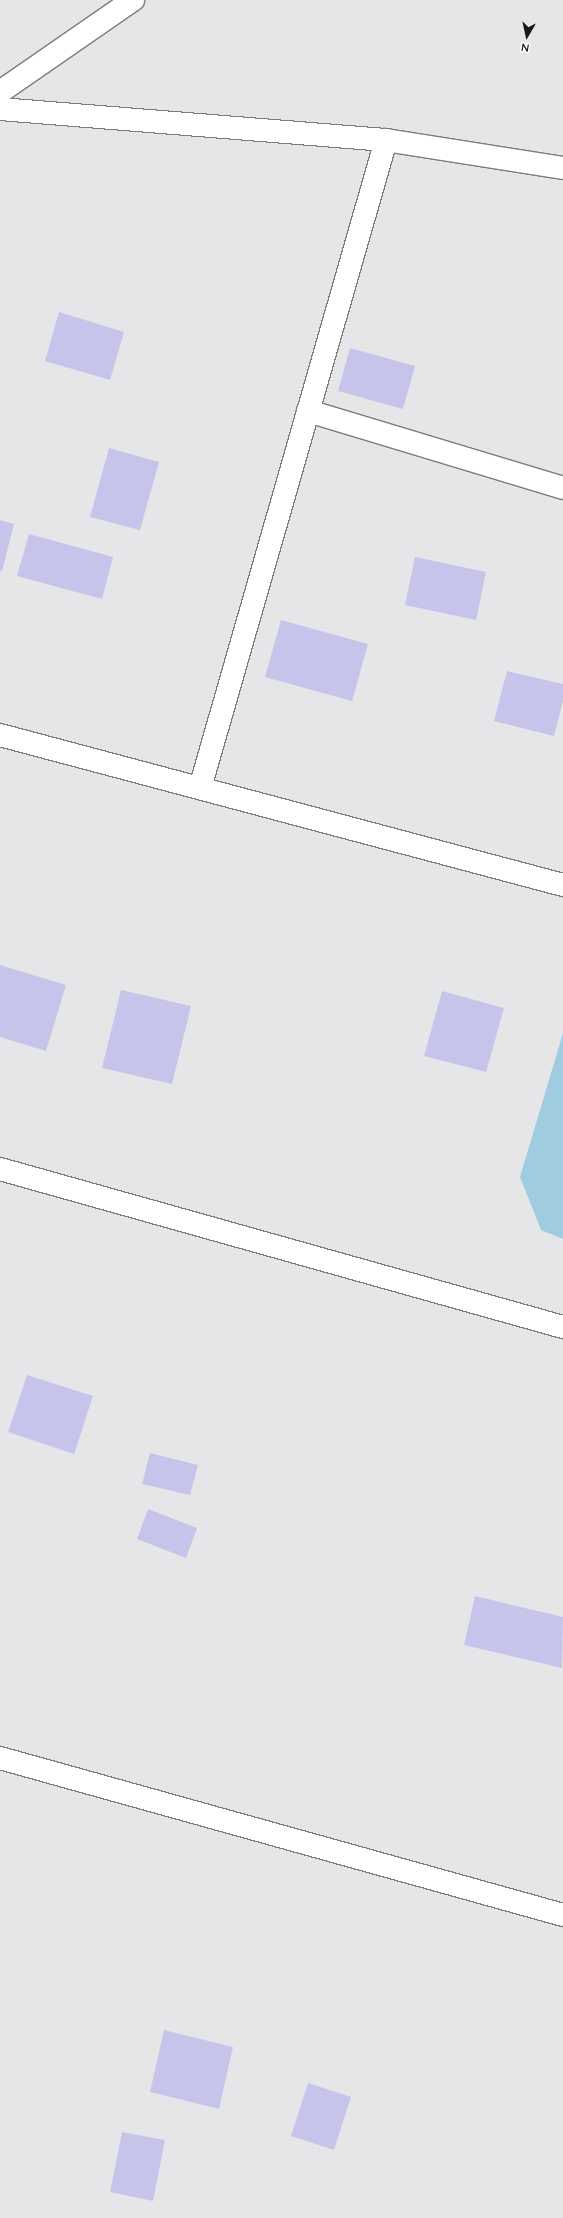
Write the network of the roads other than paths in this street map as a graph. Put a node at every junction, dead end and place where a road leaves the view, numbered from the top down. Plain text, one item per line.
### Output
1 (133, 0) edge
2 (0, 92) edge
3 (0, 109) edge
4 (386, 140) junction
5 (563, 168) edge
6 (308, 411) junction
7 (563, 488) edge
8 (0, 735) edge
9 (200, 788) junction
10 (563, 885) edge
11 (0, 1169) edge
12 (563, 1327) edge
13 (0, 1758) edge
14 (563, 1915) edge

1 - 2 street
3 - 4 street
4 - 5 street
4 - 6 street
6 - 7 street
6 - 9 street
8 - 9 street
9 - 10 street
11 - 12 street
13 - 14 street

